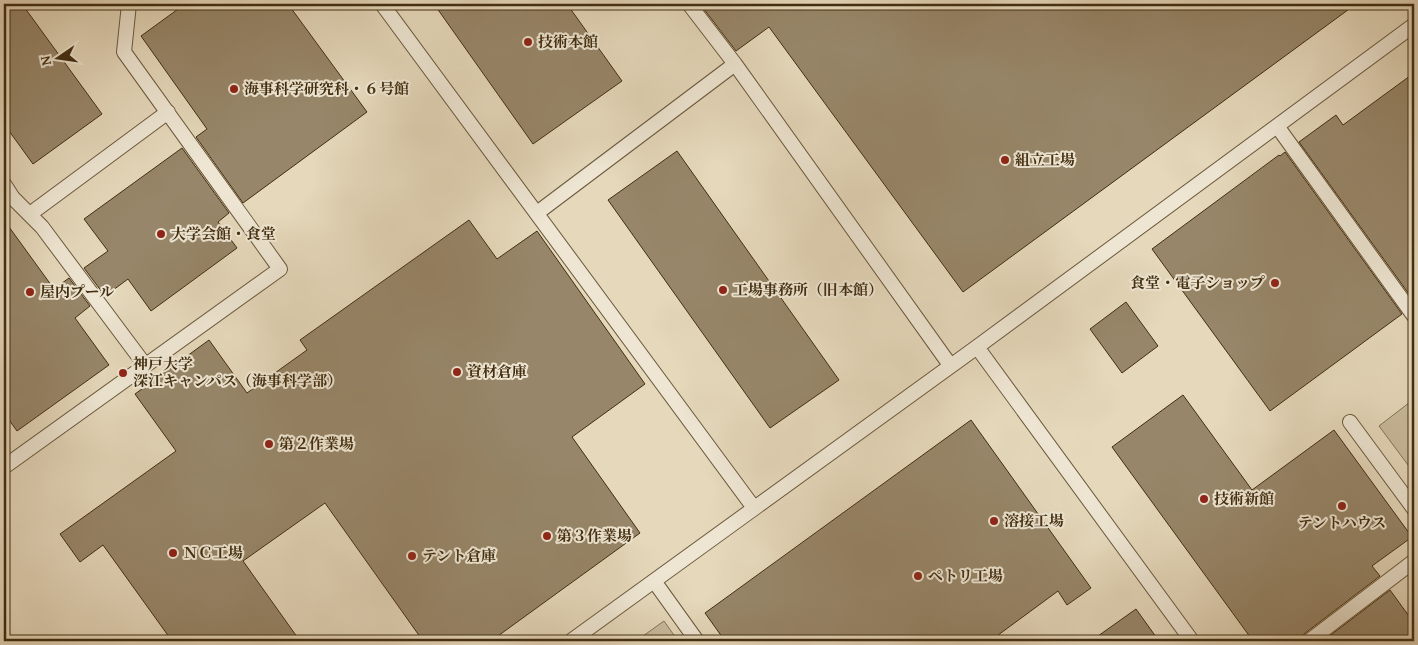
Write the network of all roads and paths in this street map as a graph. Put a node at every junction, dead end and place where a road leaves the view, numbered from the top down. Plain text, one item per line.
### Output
1 (129, 4) edge
2 (382, 4) edge
3 (689, 4) edge
4 (1414, 25) edge
5 (735, 64) junction
6 (168, 112) junction
7 (1277, 126) junction
8 (4, 184) edge
9 (536, 213) junction
10 (30, 214) junction
11 (1414, 316) edge
12 (977, 347) junction
13 (144, 366) junction
14 (950, 366) junction
15 (1350, 422) dead end
16 (4, 467) edge
17 (754, 508) junction
18 (1414, 509) edge
19 (1414, 561) edge
20 (654, 581) junction
21 (571, 641) edge
22 (697, 641) edge
23 (1192, 641) edge
24 (1309, 641) edge

1 - 6 lane
2 - 9 lane
3 - 5 lane
4 - 7 lane
5 - 9 lane
5 - 14 lane
6 - 10 lane
6 - 13 lane
7 - 11 lane
7 - 12 lane
8 - 10 lane
9 - 17 lane
10 - 13 lane
12 - 14 lane
12 - 23 lane
13 - 16 lane
14 - 17 lane
15 - 18 lane
17 - 20 lane
19 - 24 lane
20 - 21 lane
20 - 22 lane

